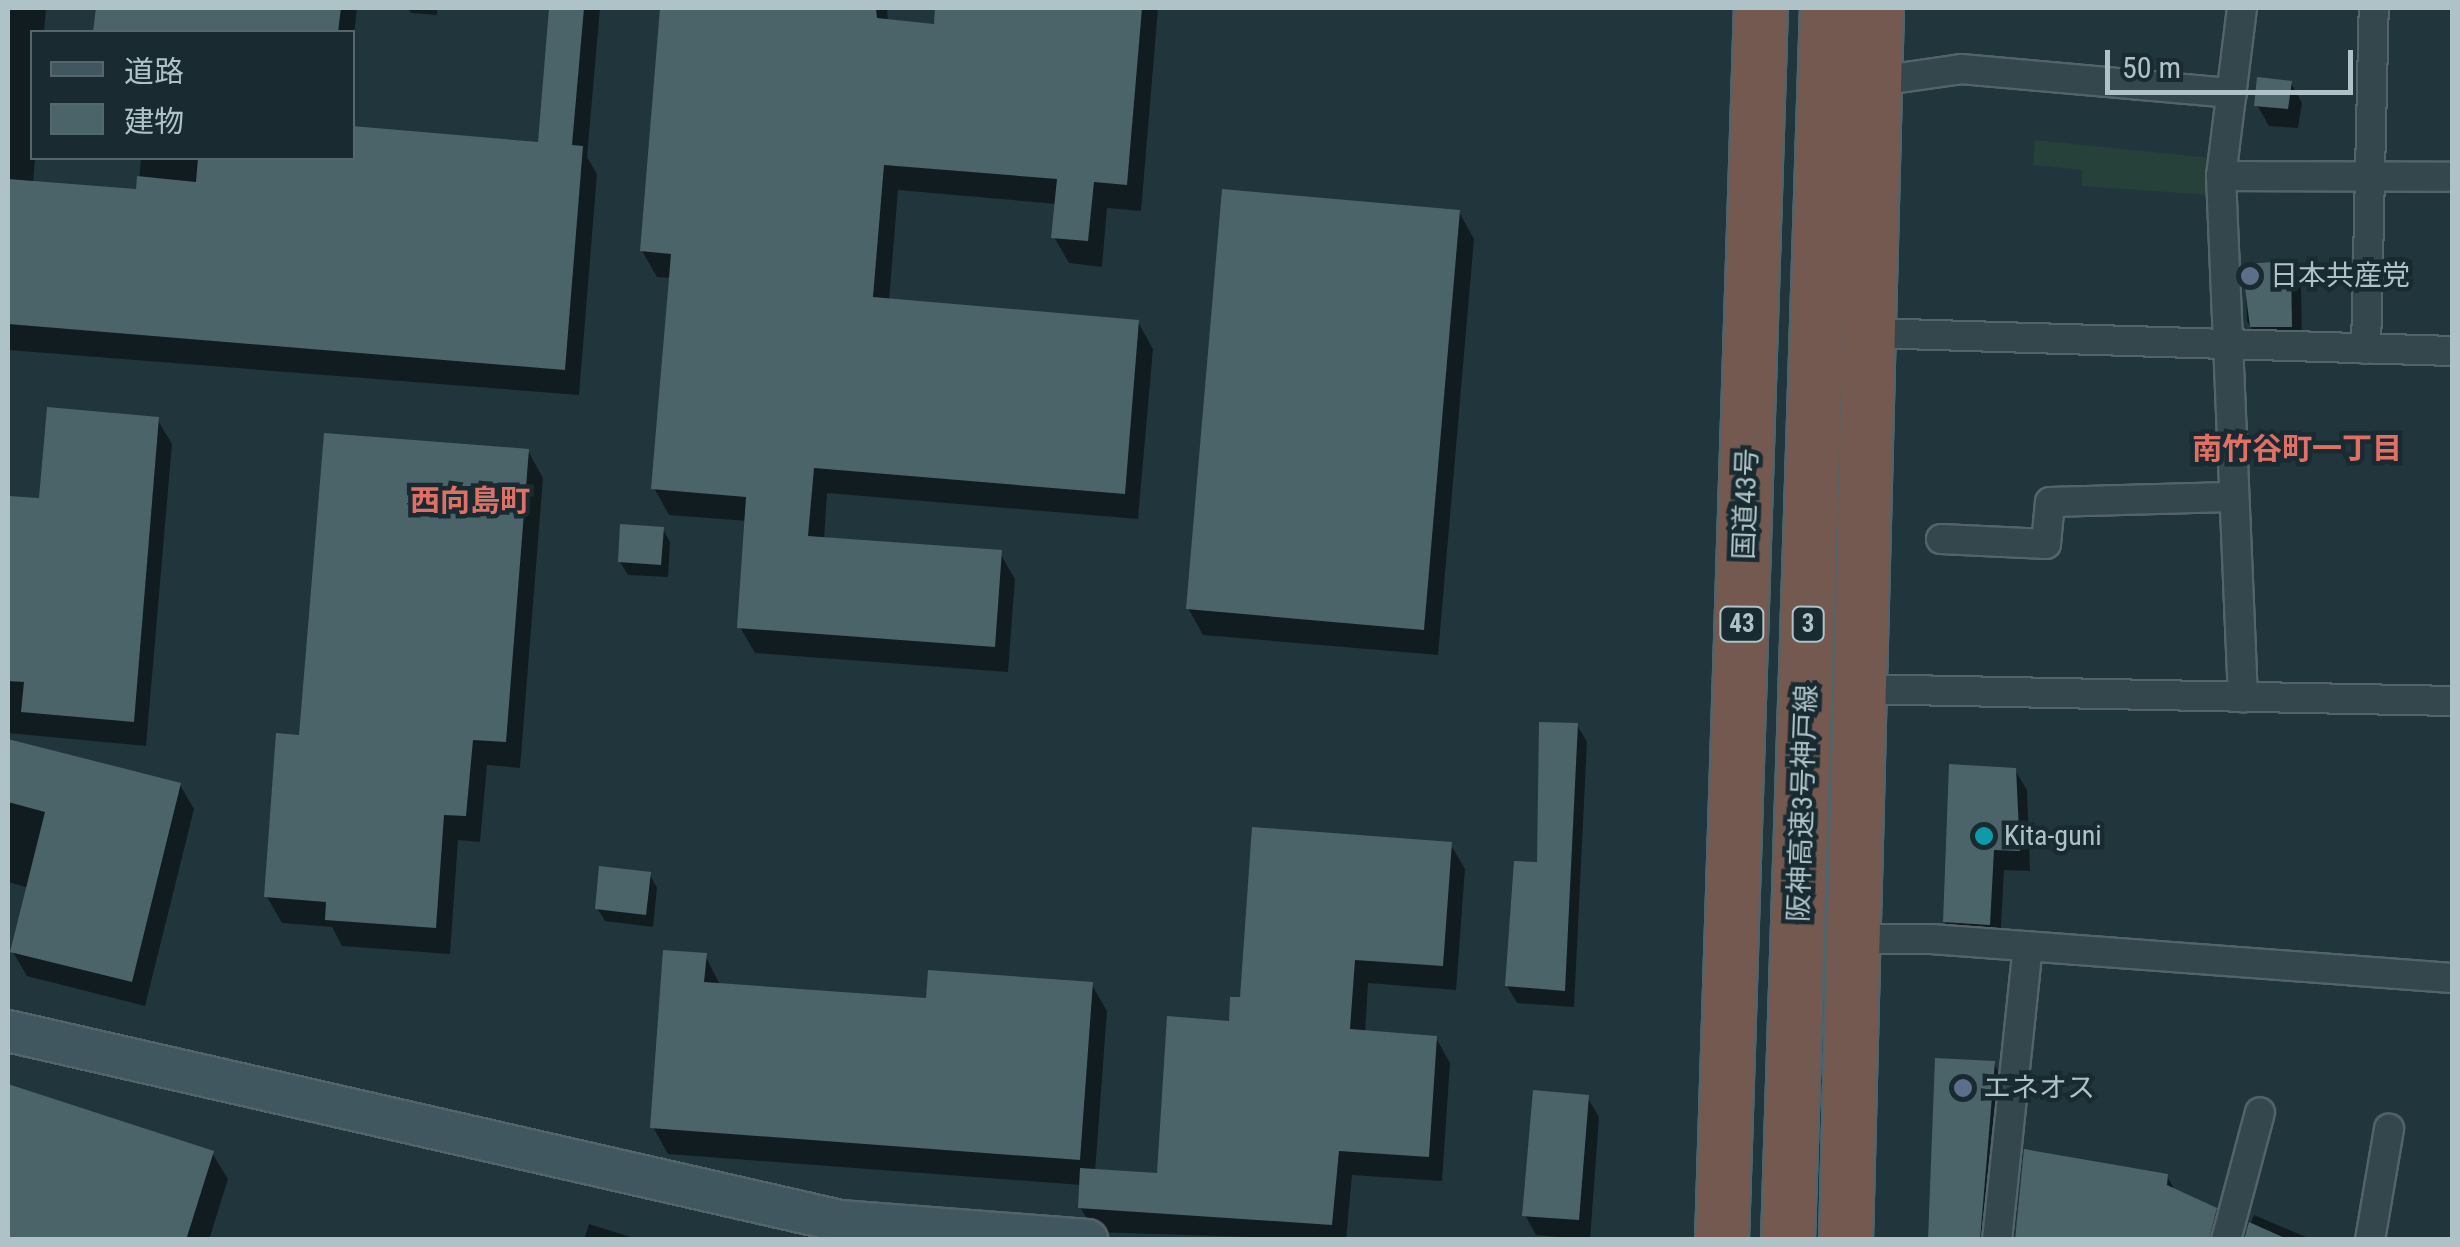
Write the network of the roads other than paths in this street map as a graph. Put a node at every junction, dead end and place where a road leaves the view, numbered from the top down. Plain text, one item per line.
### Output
1 (1764, 8) edge
2 (1827, 8) edge
3 (1877, 8) edge
4 (2242, 8) edge
5 (2374, 8) edge
6 (1878, 81) junction
7 (2232, 93) junction
8 (2369, 175) junction
9 (2221, 176) junction
10 (2452, 178) edge
11 (1870, 333) junction
12 (2229, 346) junction
13 (2366, 349) junction
14 (2452, 352) edge
15 (2230, 497) junction
16 (1941, 538) dead end
17 (1856, 690) junction
18 (2243, 698) junction
19 (2452, 701) edge
20 (1851, 939) junction
21 (2028, 947) junction
22 (2452, 978) edge
23 (8, 1031) edge
24 (2260, 1112) dead end
25 (2389, 1129) dead end
26 (1086, 1240) edge
27 (1725, 1240) edge
28 (1788, 1240) edge
29 (1846, 1240) edge
30 (1997, 1240) edge
31 (2226, 1240) edge
32 (2370, 1240) edge

1 - 27 highway, 3
2 - 28 highway, 阪神高速3号神戸線 / 3
3 - 6 highway
4 - 7 street
5 - 8 street
6 - 7 street
6 - 11 highway
7 - 9 street
8 - 9 street
8 - 10 street
8 - 13 street
9 - 12 street
11 - 12 street
11 - 17 highway
12 - 13 street
12 - 15 street
13 - 14 street
15 - 16 street
15 - 18 street
17 - 18 street
17 - 20 highway
18 - 19 street
20 - 21 street
20 - 29 highway
21 - 22 street
21 - 30 street
23 - 26 street
24 - 31 street
25 - 32 street

